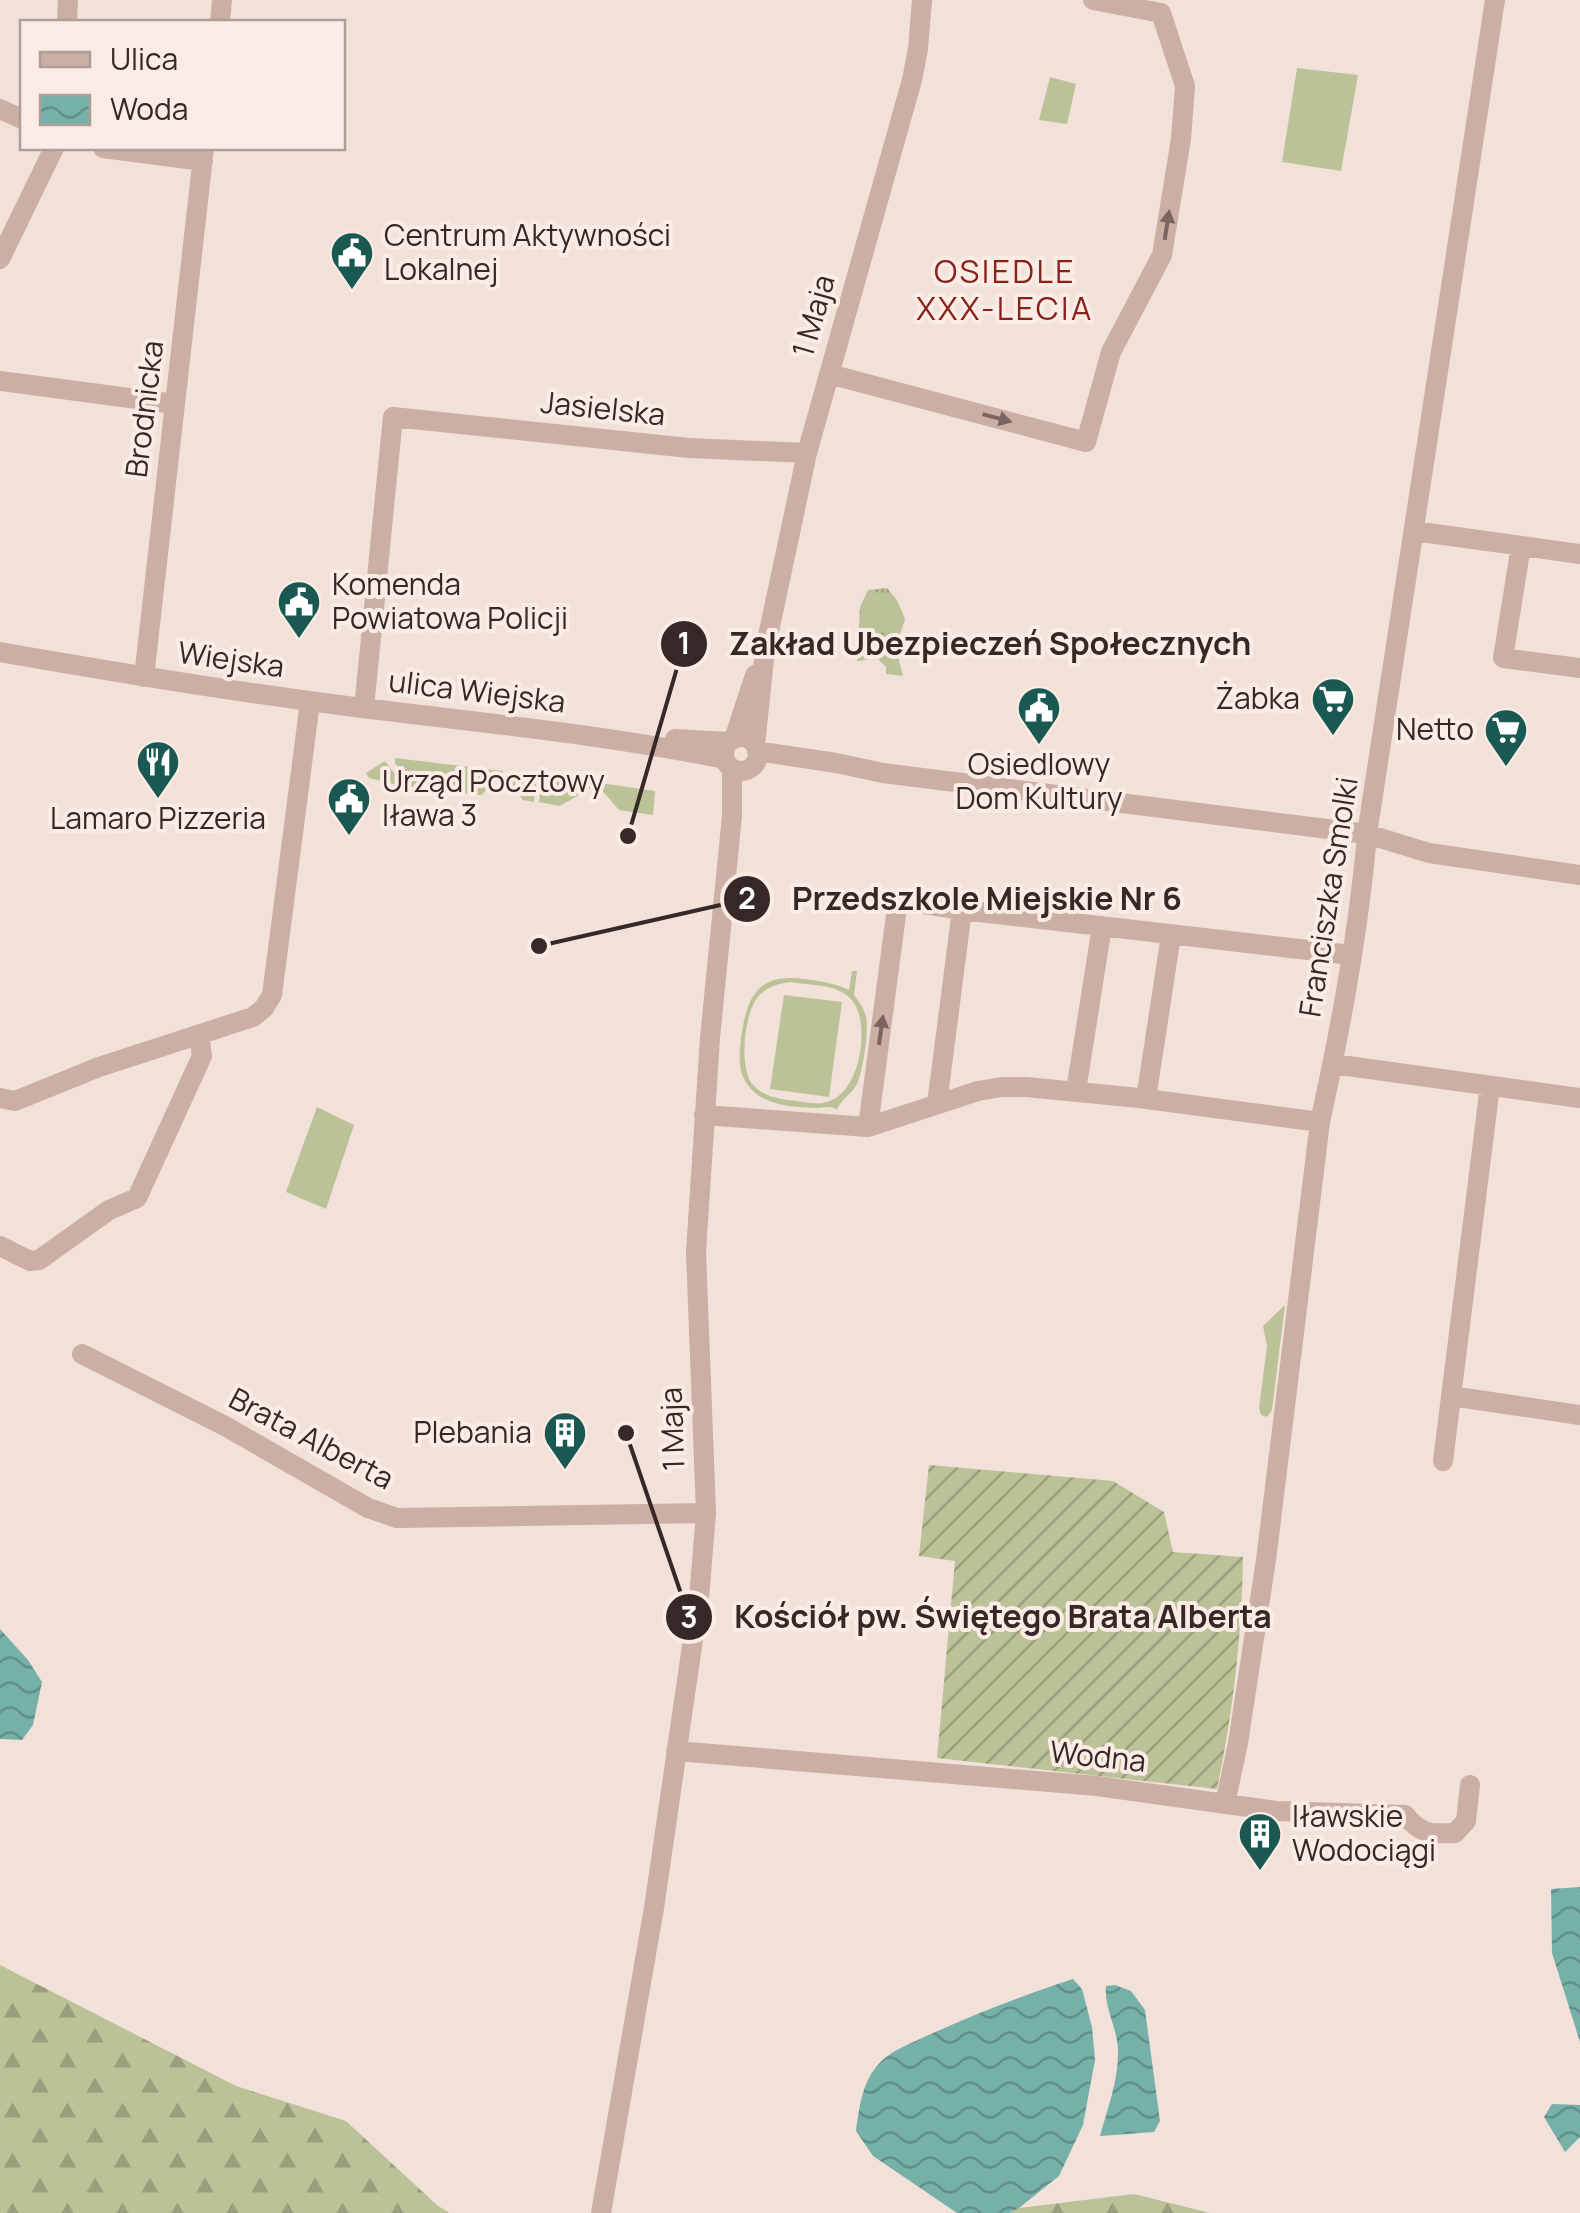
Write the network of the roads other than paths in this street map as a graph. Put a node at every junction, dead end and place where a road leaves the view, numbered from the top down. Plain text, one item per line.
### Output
1 (922, 0) edge
2 (1093, 0) edge
3 (1496, 0) edge
4 (53, 150) edge
5 (137, 150) edge
6 (204, 154) edge
7 (2, 248) edge
8 (829, 374) junction
9 (0, 381) edge
10 (176, 404) junction
11 (807, 453) junction
12 (1414, 531) junction
13 (1521, 546) junction
14 (1580, 554) edge
15 (0, 652) edge
16 (1580, 668) edge
17 (144, 677) junction
18 (310, 702) junction
19 (364, 708) junction
20 (742, 755) junction
21 (1367, 834) junction
22 (1580, 875) edge
23 (962, 910) junction
24 (1102, 926) junction
25 (1171, 935) junction
26 (1351, 956) junction
27 (207, 1032) junction
28 (1333, 1064) junction
29 (1490, 1086) junction
30 (1076, 1091) junction
31 (0, 1098) edge
32 (1580, 1098) edge
33 (1146, 1100) junction
34 (937, 1104) junction
35 (704, 1114) junction
36 (1320, 1122) junction
37 (868, 1126) junction
38 (0, 1246) edge
39 (82, 1354) dead end
40 (1451, 1396) junction
41 (1580, 1415) edge
42 (1443, 1462) dead end
43 (706, 1513) junction
44 (676, 1751) junction
45 (1470, 1786) dead end
46 (1225, 1804) junction
47 (601, 2213) edge

1 - 8 street, 1 Maja
8 -> 2 street
3 - 12 street, Franciszka Smolki
4 - 7 street
5 - 6 street
6 - 10 street, Brodnicka
8 - 11 street, 1 Maja
9 - 10 street
10 - 17 street, Brodnicka
11 - 19 street, Jasielska
11 - 20 street, 1 Maja
12 - 13 street
12 - 21 street, Franciszka Smolki
13 - 14 street
13 - 16 street
15 - 17 street, Wiejska
17 - 18 street, Wiejska
18 - 19 street, ulica Wiejska
18 - 27 street
19 - 20 street, ulica Wiejska
20 - 21 street
20 - 35 street, 1 Maja
21 - 22 street
21 - 26 street, Franciszka Smolki
23 - 24 street
23 - 34 street
37 -> 23 street
24 - 25 street
24 - 30 street
25 - 26 street
25 - 33 street
26 - 28 street, Franciszka Smolki
27 - 31 street
27 - 38 street
28 - 29 street
28 - 36 street, Franciszka Smolki
29 - 32 street
29 - 40 street
30 - 33 street
30 - 34 street
33 - 36 street
34 - 37 street
35 - 37 street
35 - 43 street, 1 Maja
36 - 46 street, Franciszka Smolki
39 - 43 street, Brata Alberta
40 - 41 street
40 - 42 street
43 - 44 street, 1 Maja
44 - 46 street, Wodna
44 - 47 street, 1 Maja
45 - 46 street, Wodna

